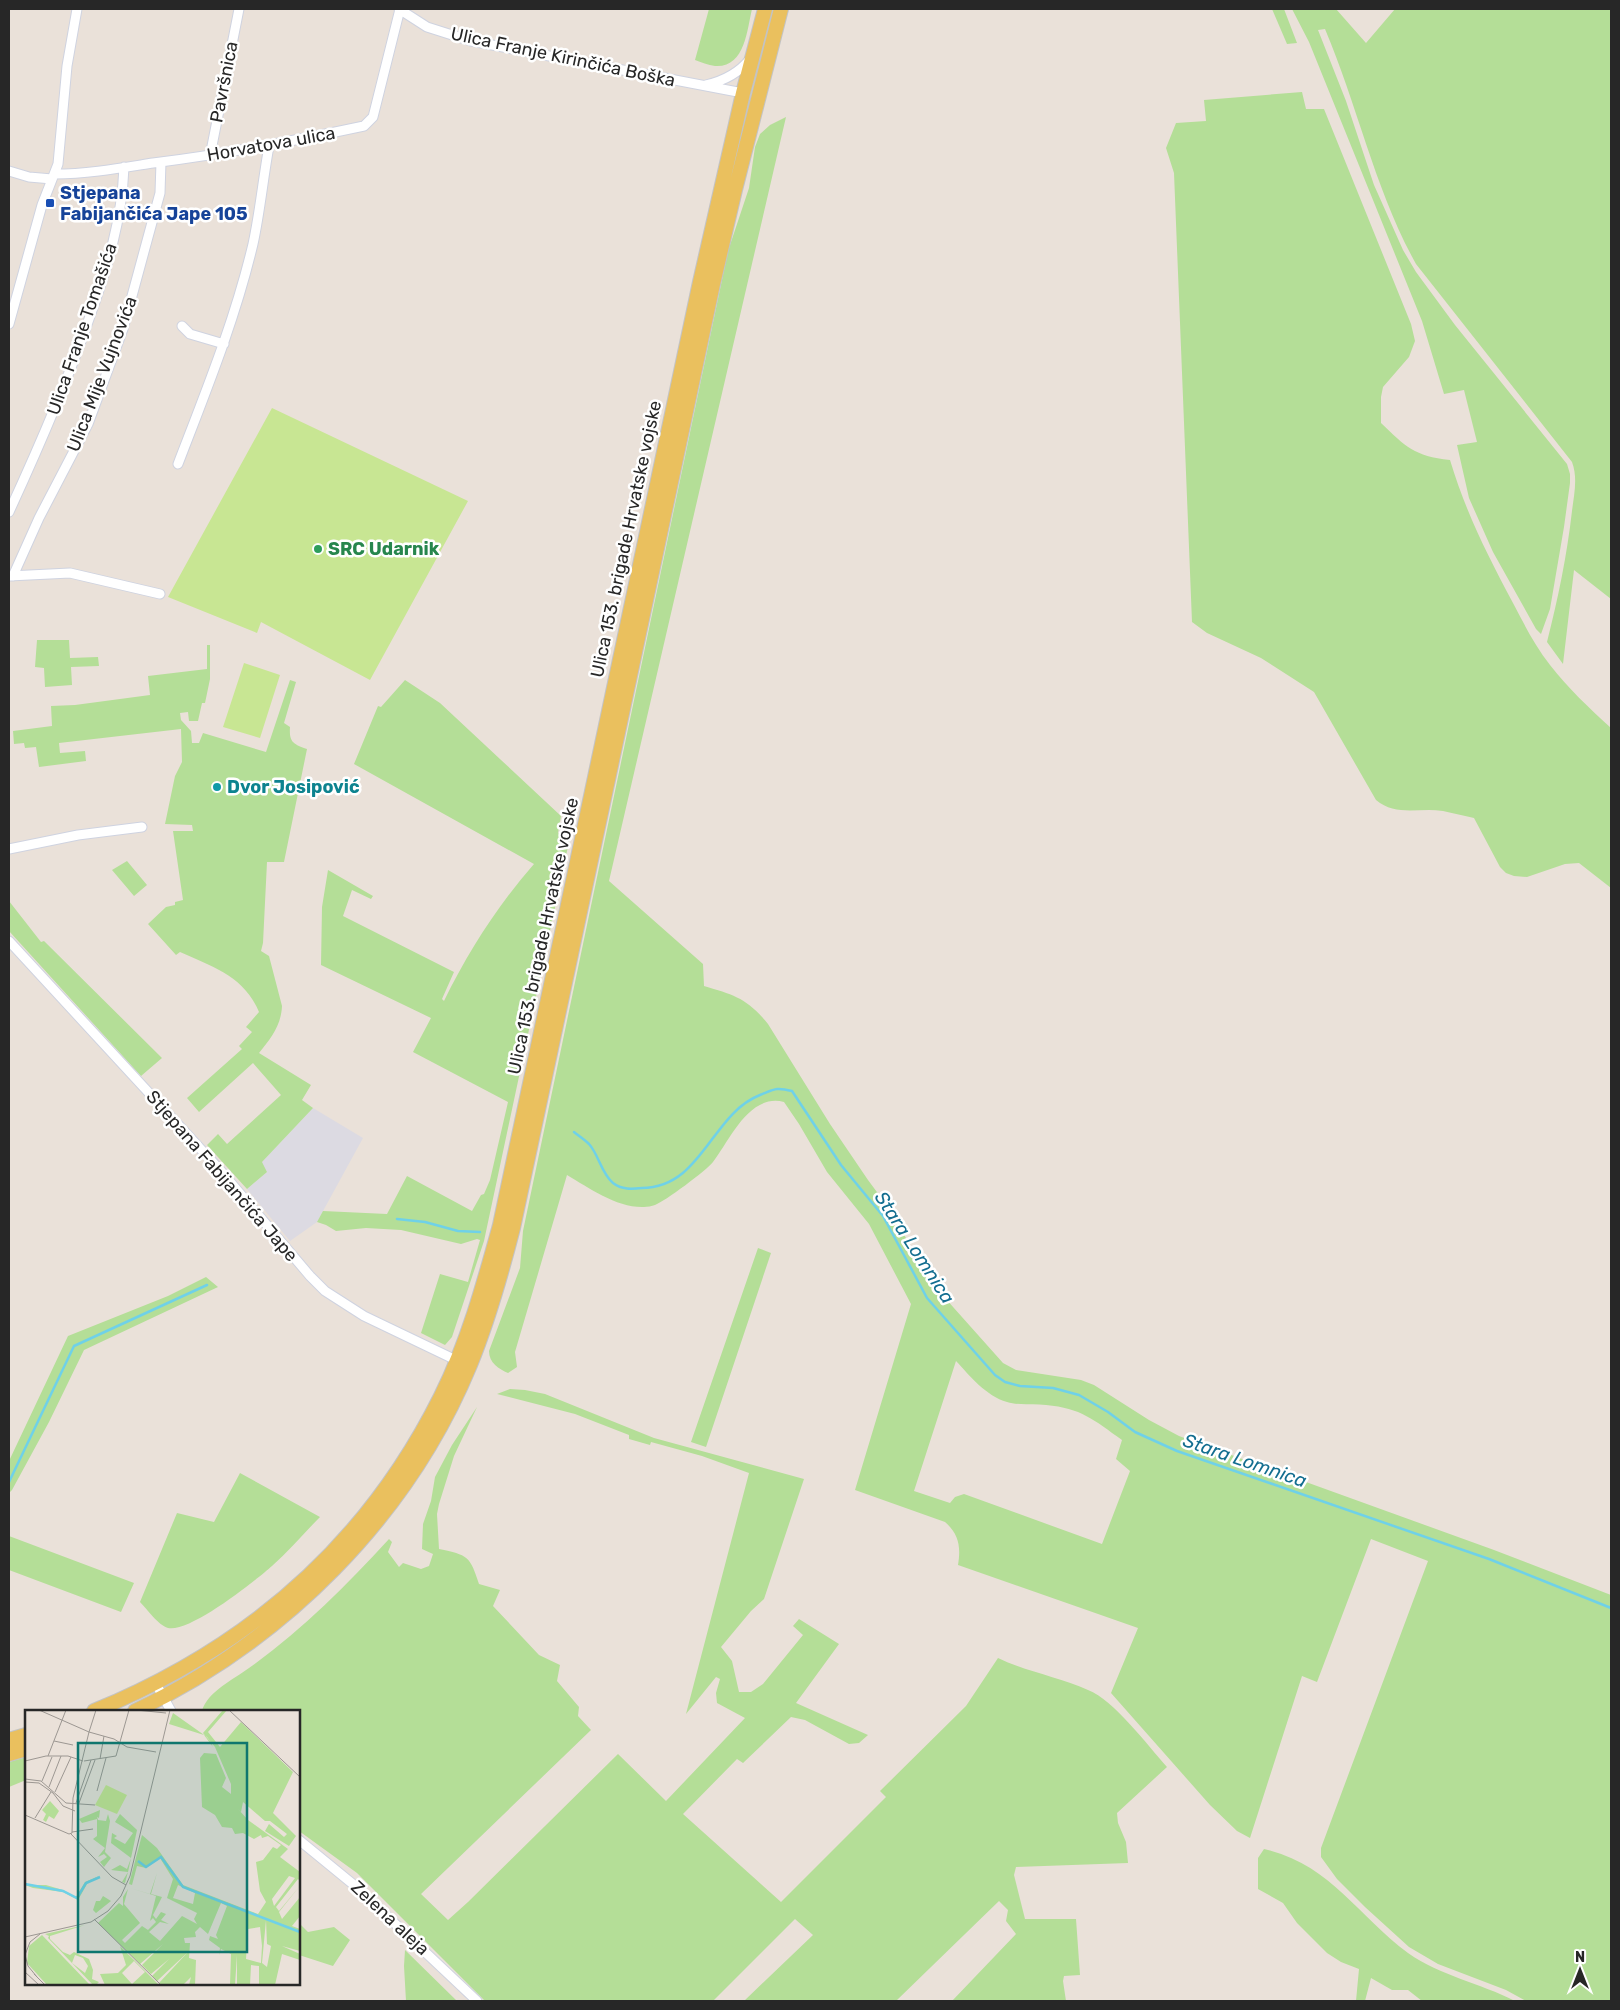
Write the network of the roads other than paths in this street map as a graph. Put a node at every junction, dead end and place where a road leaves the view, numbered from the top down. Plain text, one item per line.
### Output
1 (77, 9) edge
2 (239, 9) edge
3 (400, 9) edge
4 (765, 9) edge
5 (781, 9) edge
6 (752, 56) junction
7 (704, 86) junction
8 (743, 93) junction
9 (269, 146) junction
10 (210, 156) junction
11 (161, 162) junction
12 (124, 167) junction
13 (9, 171) edge
14 (53, 176) junction
15 (9, 324) edge
16 (182, 326) dead end
17 (224, 344) junction
18 (178, 464) dead end
19 (9, 512) edge
20 (11, 576) edge
21 (160, 594) dead end
22 (142, 827) dead end
23 (9, 849) edge
24 (9, 941) edge
25 (463, 1364) junction
26 (156, 1684) junction
27 (163, 1698) junction
28 (96, 1710) edge
29 (137, 1710) edge
30 (169, 1710) edge
31 (25, 1735) edge
32 (9, 1740) edge
33 (25, 1749) edge
34 (9, 1754) edge
35 (300, 1841) edge
36 (477, 2001) edge

1 - 14 street
2 - 10 street, Pavršnica
3 - 7 street, Ulica Franje Kirinčića Boška
3 - 9 street, Horvatova ulica
4 - 6 main road, Ulica 153. brigade Hrvatske vojske
5 - 25 main road, Ulica 153. brigade Hrvatske vojske
6 - 7 street
6 - 8 main road, Ulica 153. brigade Hrvatske vojske
7 - 8 street, Ulica Franje Kirinčića Boška
8 - 25 main road, Ulica 153. brigade Hrvatske vojske
9 - 10 street, Horvatova ulica
9 - 17 street
10 - 11 street, Horvatova ulica
11 - 12 street, Horvatova ulica
11 - 20 street, Ulica Mije Vujnovića
12 - 14 street, Horvatova ulica
12 - 19 street, Ulica Franje Tomašića
13 - 14 street, Horvatova ulica
14 - 15 street
16 - 17 street
17 - 18 street
20 - 21 street
22 - 23 street
24 - 25 street, Stjepana Fabijančića Jape
25 - 26 main road, Ulica 153. brigade Hrvatske vojske
25 - 27 main road, Ulica 153. brigade Hrvatske vojske
26 - 27 street
26 - 28 main road, Ulica 153. brigade Hrvatske vojske
27 - 29 main road, Ulica 153. brigade Hrvatske vojske
27 - 30 street
31 - 32 main road
33 - 34 main road
35 - 36 street, Zelena aleja

